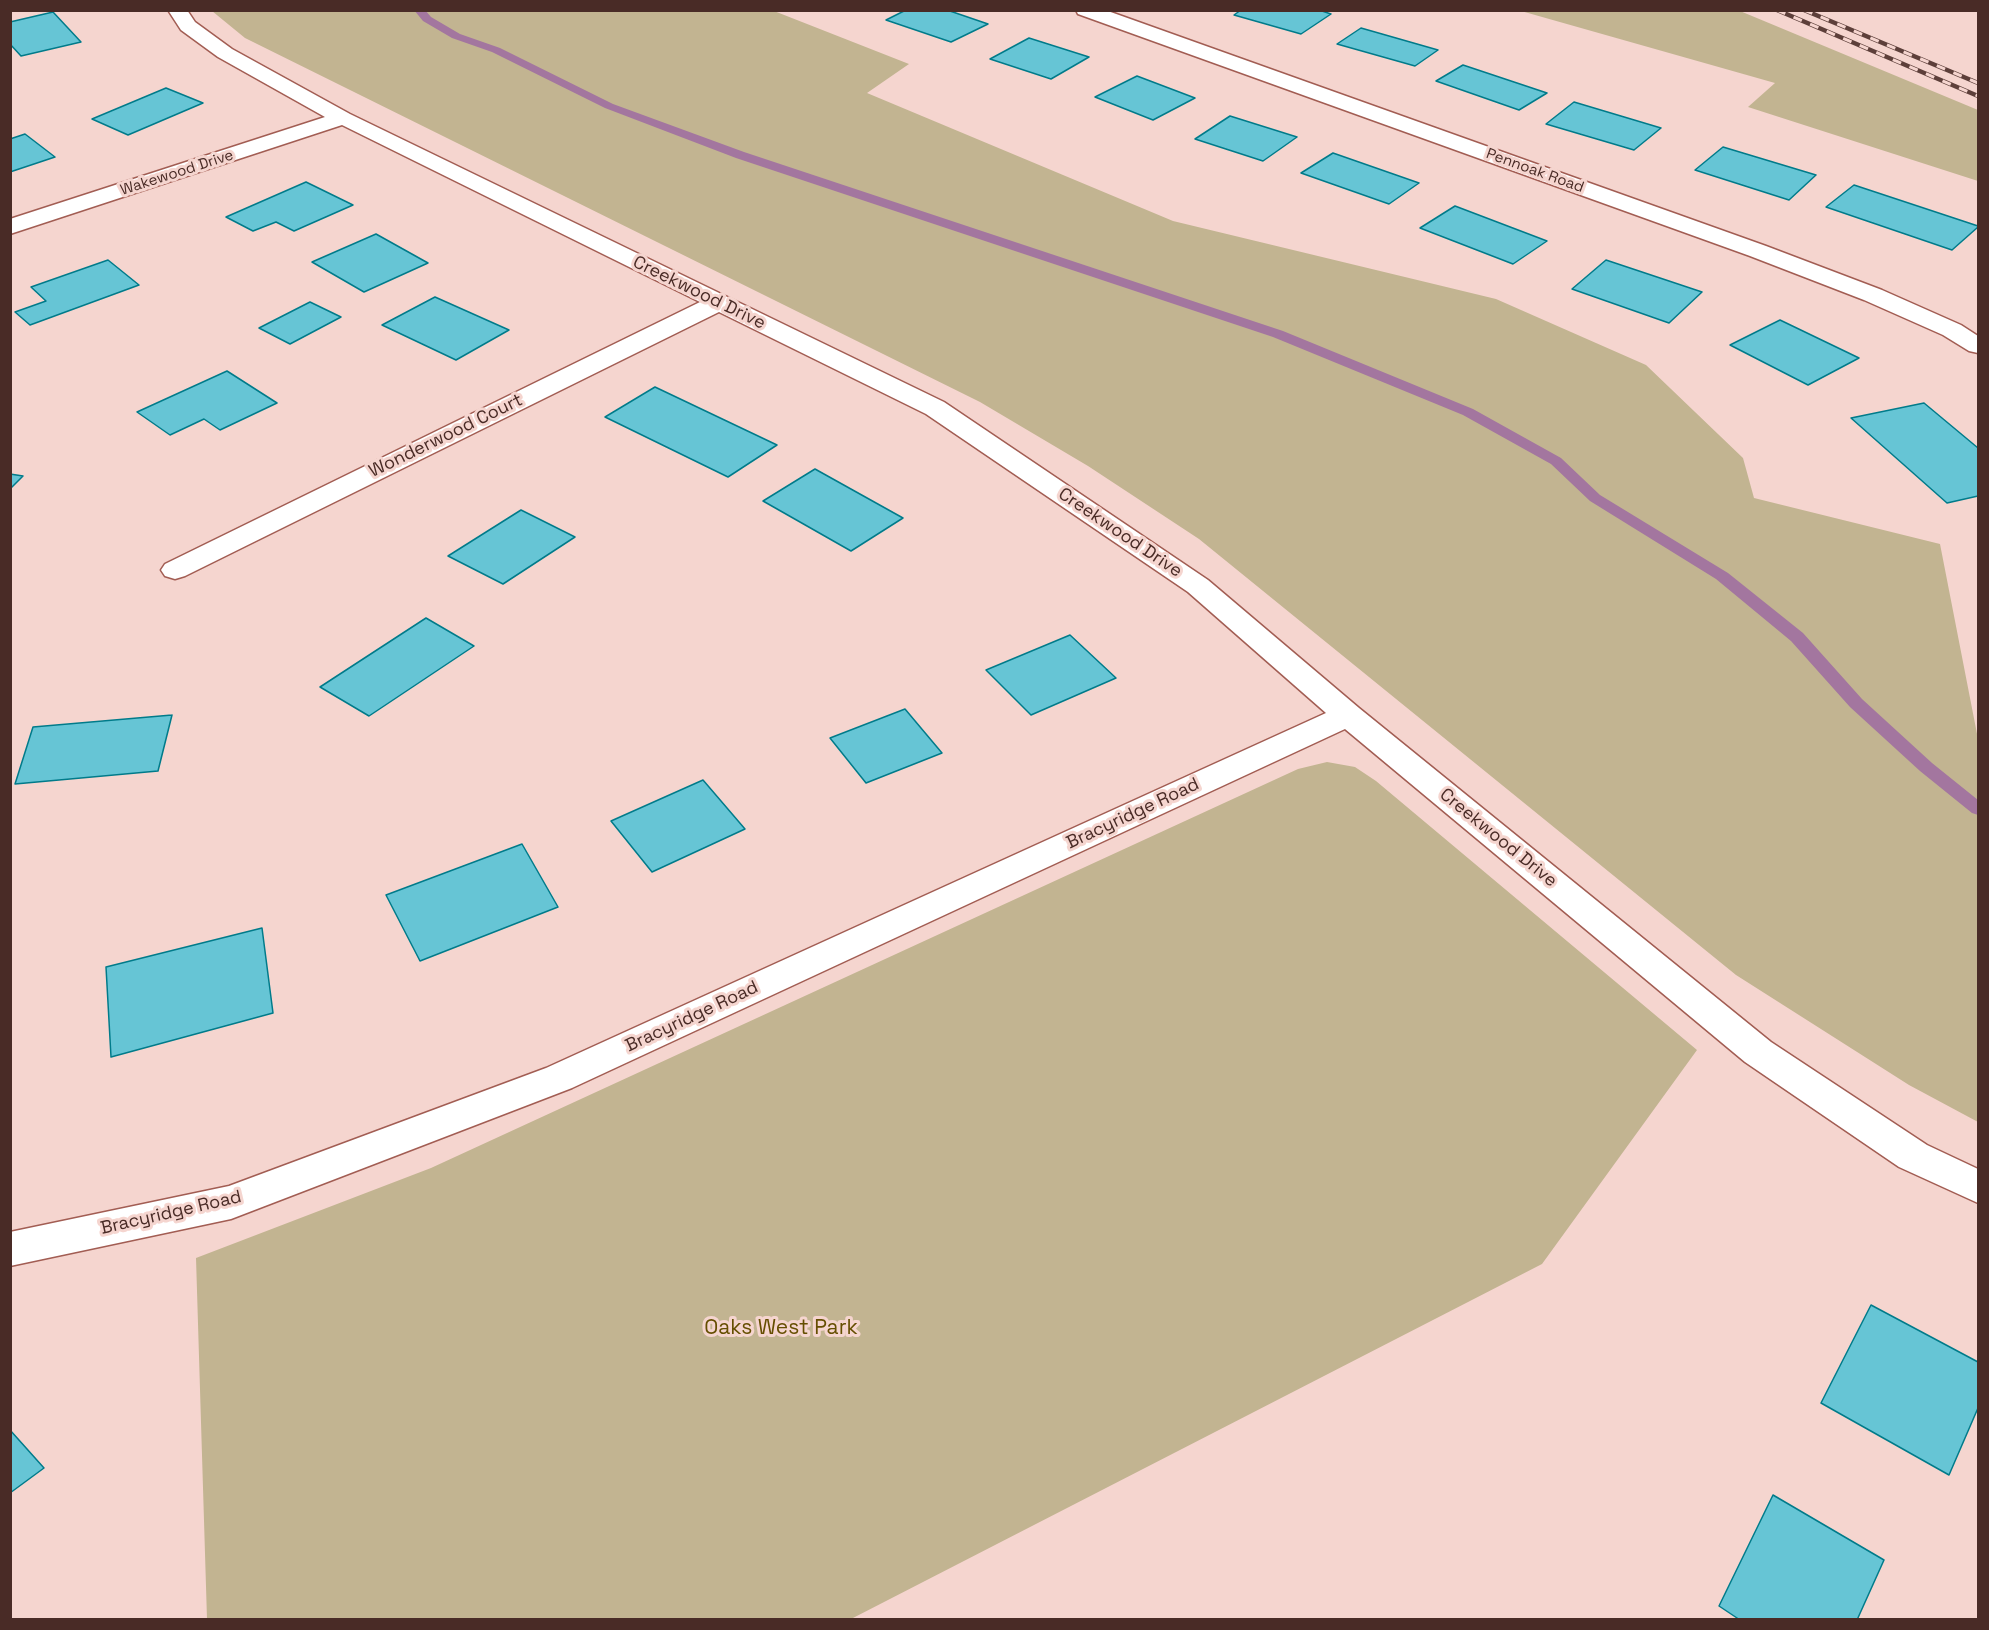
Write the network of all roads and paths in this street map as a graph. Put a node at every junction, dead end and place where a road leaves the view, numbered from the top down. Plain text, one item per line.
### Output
1 (177, 10) edge
2 (1085, 10) edge
3 (343, 118) junction
4 (10, 227) edge
5 (718, 303) junction
6 (1978, 346) edge
7 (175, 570) dead end
8 (1348, 715) junction
9 (1978, 1187) edge
10 (10, 1249) edge

1 - 3 street, Creekwood Drive
2 - 6 street, Pennoak Road
3 - 4 street, Wakewood Drive
3 - 5 street, Creekwood Drive
5 - 7 street, Wonderwood Court
5 - 8 street, Creekwood Drive
8 - 9 street, Creekwood Drive
8 - 10 street, Bracyridge Road

